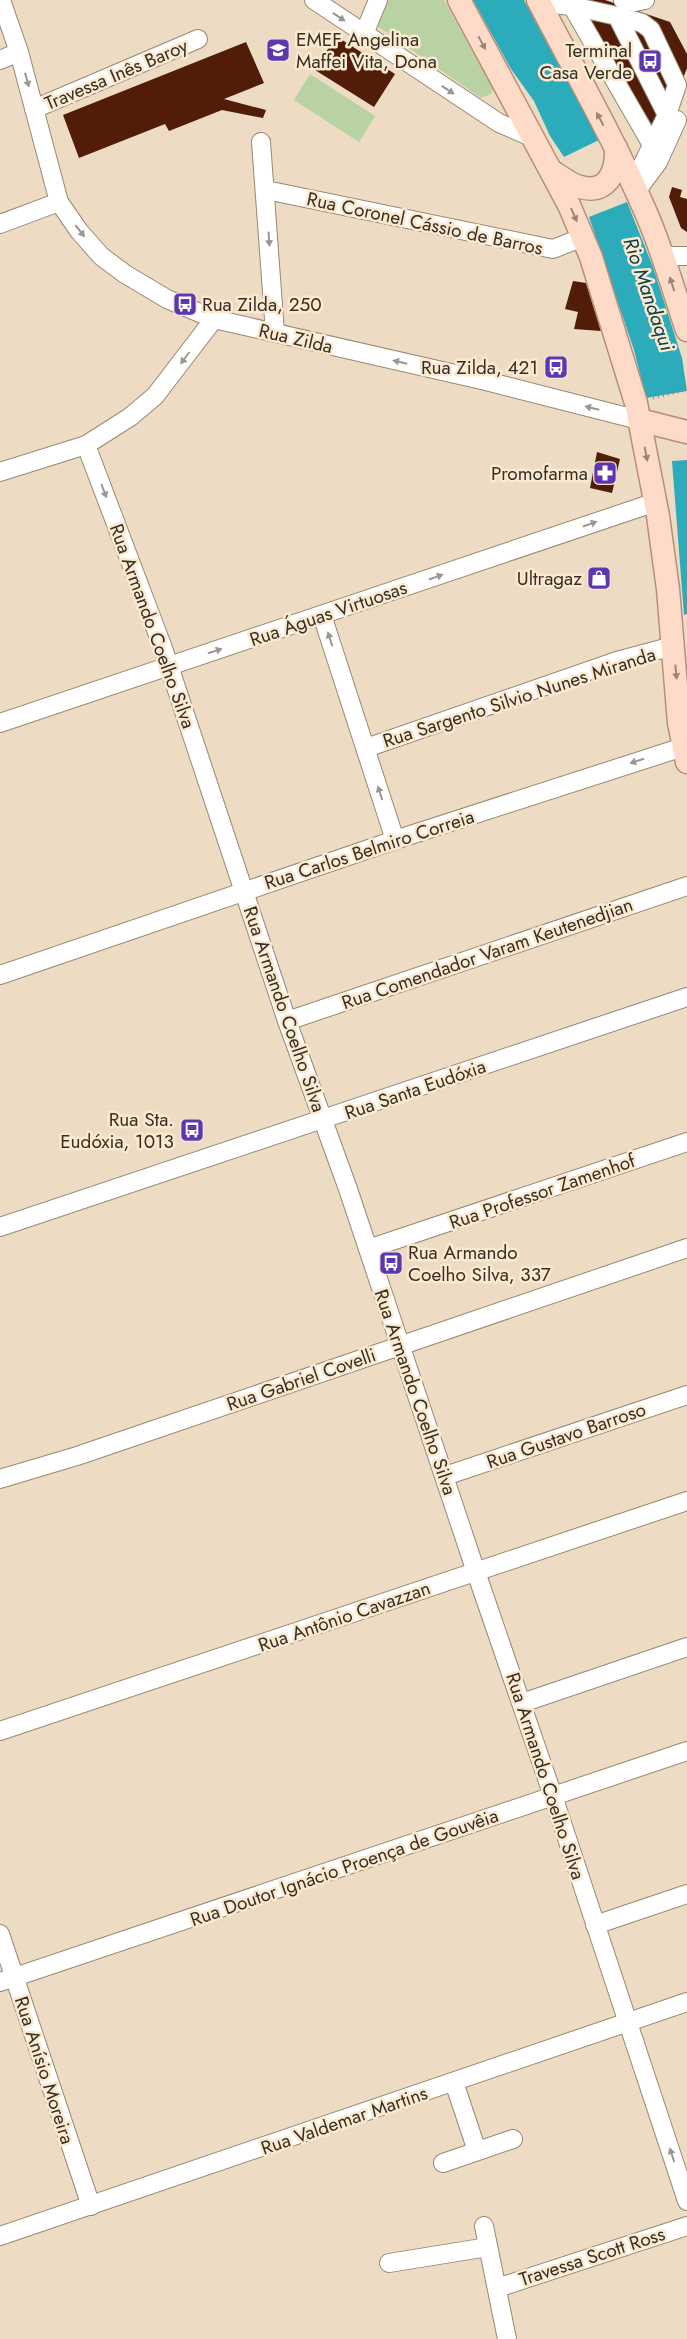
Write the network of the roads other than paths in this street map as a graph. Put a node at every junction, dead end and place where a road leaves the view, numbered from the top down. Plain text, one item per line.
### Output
1 (1, 0) edge
2 (314, 0) edge
3 (378, 0) edge
4 (459, 0) edge
5 (645, 0) edge
6 (538, 1) edge
7 (572, 6) junction
8 (620, 8) edge
9 (364, 34) junction
10 (198, 39) dead end
11 (19, 52) junction
12 (0, 60) edge
13 (687, 96) edge
14 (34, 109) junction
15 (534, 138) junction
16 (261, 142) dead end
17 (652, 145) junction
18 (616, 156) junction
19 (553, 172) junction
20 (635, 187) junction
21 (266, 190) junction
22 (59, 202) junction
23 (0, 224) edge
24 (583, 237) junction
25 (662, 256) junction
26 (687, 256) edge
27 (214, 319) junction
28 (687, 330) edge
29 (275, 333) junction
30 (637, 411) junction
31 (687, 432) edge
32 (86, 445) junction
33 (0, 472) edge
34 (656, 502) junction
35 (322, 615) junction
36 (680, 645) edge
37 (169, 666) junction
38 (683, 717) edge
39 (0, 723) edge
40 (366, 748) junction
41 (685, 754) edge
42 (395, 840) junction
43 (687, 886) edge
44 (244, 890) junction
45 (0, 974) edge
46 (687, 997) edge
47 (287, 1021) junction
48 (322, 1120) junction
49 (687, 1142) edge
50 (0, 1227) edge
51 (687, 1248) edge
52 (368, 1249) junction
53 (400, 1346) junction
54 (687, 1395) edge
55 (445, 1476) junction
56 (0, 1479) edge
57 (687, 1501) edge
58 (476, 1572) junction
59 (687, 1648) edge
60 (522, 1703) junction
61 (0, 1731) edge
62 (687, 1751) edge
63 (553, 1796) junction
64 (687, 1894) edge
65 (595, 1925) junction
66 (0, 1934) edge
67 (7, 1980) edge
68 (687, 2002) edge
69 (629, 2023) junction
70 (454, 2082) junction
71 (513, 2139) dead end
72 (477, 2151) junction
73 (444, 2163) dead end
74 (687, 2201) edge
75 (91, 2206) junction
76 (484, 2226) dead end
77 (687, 2226) edge
78 (0, 2236) edge
79 (488, 2247) junction
80 (389, 2263) dead end
81 (497, 2288) junction
82 (507, 2339) edge

1 - 11 street, Rua Zilda
2 -> 9 street
3 - 9 street
4 -> 15 main road
5 - 8 street
6 - 7 street
18 -> 6 main road
7 - 8 street
7 - 17 street
8 - 17 street
9 -> 15 street
10 - 14 street, Travessa Inês Baroy
11 - 12 street
11 -> 14 street, Rua Zilda
13 - 20 street
14 - 22 street, Rua Zilda
15 - 19 main road
16 - 21 street
17 - 20 street
18 - 19 main road
18 - 20 main road
19 -> 24 main road
20 - 25 main road
21 - 24 street, Rua Coronel Cássio de Barros
21 -> 29 street
22 - 23 street
22 -> 27 street, Rua Zilda
24 - 30 main road
25 - 26 street
28 -> 25 main road
27 - 29 street, Rua Zilda
27 -> 32 street
30 -> 29 street, Rua Zilda
30 - 31 main road, Rua Zilda
30 -> 34 main road
32 - 33 street
32 -> 37 street, Rua Armando Coelho Silva
35 -> 34 street, Rua Águas Virtuosas
34 - 36 main road
37 -> 35 street, Rua Águas Virtuosas
40 -> 35 street
36 -> 38 main road
36 - 40 street, Rua Sargento Silvio Nunes Miranda
37 - 39 street, Rua Águas Virtuosas
37 - 44 street, Rua Armando Coelho Silva
38 - 41 main road
42 -> 40 street
41 -> 42 street, Rua Carlos Belmiro Correia
42 - 44 street, Rua Carlos Belmiro Correia
43 - 47 street, Rua Comendador Varam Keutenedjian
44 - 45 street, Rua Carlos Belmiro Correia
44 - 47 street, Rua Armando Coelho Silva
46 - 48 street, Rua Santa Eudóxia
47 - 48 street, Rua Armando Coelho Silva
48 - 50 street, Rua Santa Eudóxia
48 - 52 street, Rua Armando Coelho Silva
49 - 52 street, Rua Professor Zamenhof
51 - 53 street, Rua Gabriel Covelli
52 - 53 street, Rua Armando Coelho Silva
53 - 55 street, Rua Armando Coelho Silva
53 - 56 street, Rua Gabriel Covelli
54 - 55 street, Rua Gustavo Barroso
55 - 58 street, Rua Armando Coelho Silva
57 - 58 street, Rua Antônio Cavazzan
58 - 60 street, Rua Armando Coelho Silva
58 - 61 street, Rua Antônio Cavazzan
59 - 60 street
60 - 63 street, Rua Armando Coelho Silva
62 - 63 street, Rua Doutor Ignácio Proença de Gouvêia
63 - 65 street, Rua Armando Coelho Silva
63 - 67 street, Rua Doutor Ignácio Proença de Gouvêia
64 - 65 street
65 - 69 street, Rua Armando Coelho Silva
66 - 67 street, Rua Anísio Moreira
67 - 75 street, Rua Anísio Moreira
68 - 69 street, Rua Valdemar Martins
69 - 70 street, Rua Valdemar Martins
74 -> 69 street, Rua Armando Coelho Silva
70 - 72 street
70 - 75 street, Rua Valdemar Martins
71 - 72 street
72 - 73 street
75 - 78 street, Rua Valdemar Martins
76 - 79 street
77 - 81 street, Travessa Scott Ross
79 - 80 street
79 - 81 street
81 - 82 street

